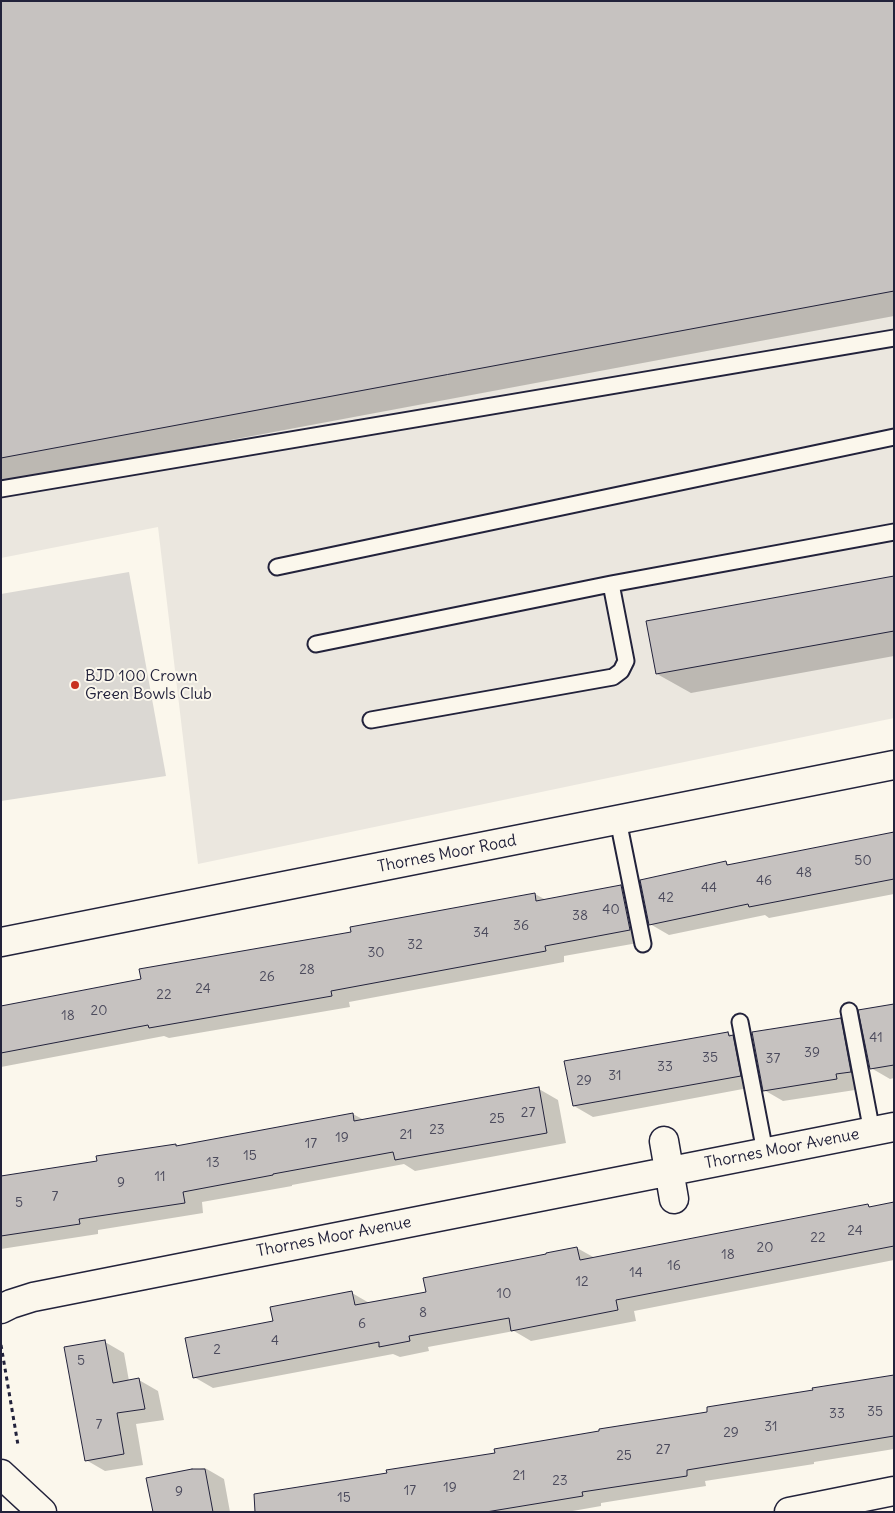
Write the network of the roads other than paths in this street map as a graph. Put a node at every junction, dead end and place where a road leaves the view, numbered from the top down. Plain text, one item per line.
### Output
1 (894, 338) edge
2 (894, 437) edge
3 (1, 489) edge
4 (894, 532) edge
5 (277, 567) dead end
6 (611, 584) junction
7 (316, 644) dead end
8 (371, 720) dead end
9 (894, 765) edge
10 (618, 820) junction
11 (1, 942) edge
12 (642, 944) dead end
13 (849, 1011) dead end
14 (740, 1022) dead end
15 (883, 1129) edge
16 (664, 1141) dead end
17 (765, 1152) junction
18 (669, 1170) junction
19 (674, 1199) dead end
20 (1, 1309) edge
21 (1, 1474) edge
22 (888, 1499) edge
23 (34, 1504) edge
24 (789, 1512) edge

1 - 3 lane
2 - 5 lane
4 - 6 lane
6 - 7 lane
6 - 8 lane
9 - 10 street, Thornes Moor Road
10 - 11 street, Thornes Moor Road
10 - 12 lane
13 - 15 lane
14 - 17 lane
15 - 17 street, Thornes Moor Avenue
16 - 18 street
17 - 18 street, Thornes Moor Avenue
18 - 19 street
18 - 20 street, Thornes Moor Avenue
21 - 23 street
22 - 24 street

